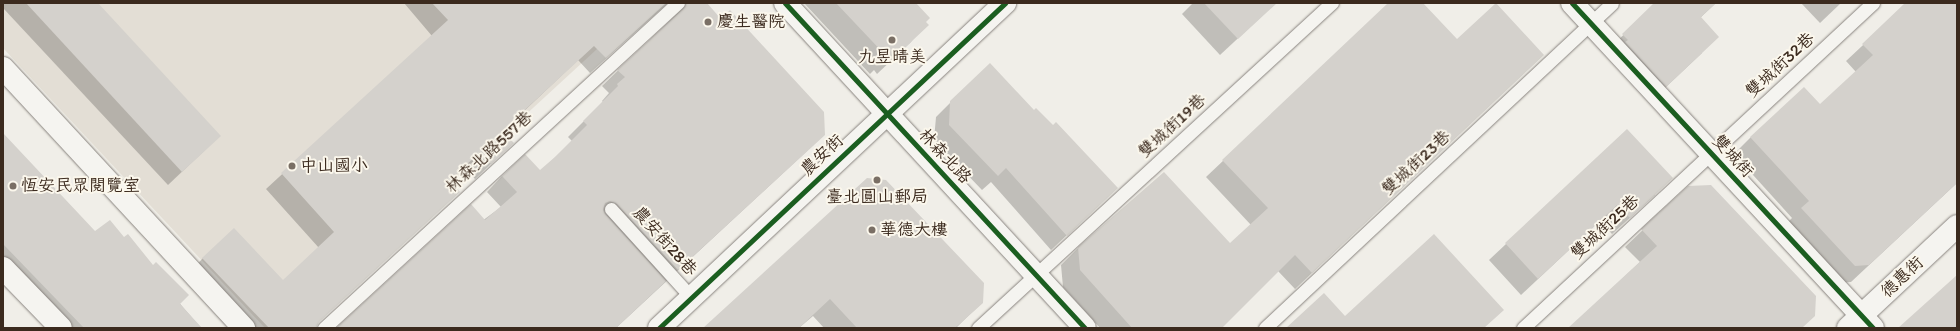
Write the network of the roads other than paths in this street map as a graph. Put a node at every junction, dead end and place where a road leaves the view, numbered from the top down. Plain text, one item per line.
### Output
1 (678, 3) edge
2 (785, 3) edge
3 (1005, 3) edge
4 (1332, 3) edge
5 (1572, 3) edge
6 (1612, 3) edge
7 (1873, 3) edge
8 (1590, 23) junction
9 (3, 68) edge
10 (886, 113) junction
11 (1712, 153) junction
12 (611, 209) dead end
13 (1957, 226) edge
14 (3, 268) edge
15 (1036, 276) junction
16 (692, 298) junction
17 (1861, 324) edge
18 (61, 328) edge
19 (244, 328) edge
20 (324, 328) edge
21 (659, 328) edge
22 (978, 328) edge
23 (1085, 328) edge
24 (1265, 328) edge
25 (1523, 328) edge

1 - 20 lane, 林森北路557巷
2 - 10 street, 林森北路
3 - 10 street, 農安街
4 - 15 lane, 雙城街19巷
5 - 8 street, 雙城街
6 - 8 lane, 雙城街23巷
7 - 11 lane, 雙城街32巷
8 - 11 street, 雙城街
8 - 24 lane, 雙城街23巷
9 - 19 street
10 - 15 street, 林森北路
10 - 16 street, 農安街
11 - 17 street, 雙城街
11 - 25 lane, 雙城街25巷
12 - 16 lane, 農安街28巷
13 - 17 street, 德惠街
14 - 18 street
15 - 22 lane, 雙城街19巷
15 - 23 street, 林森北路
16 - 21 street, 農安街

